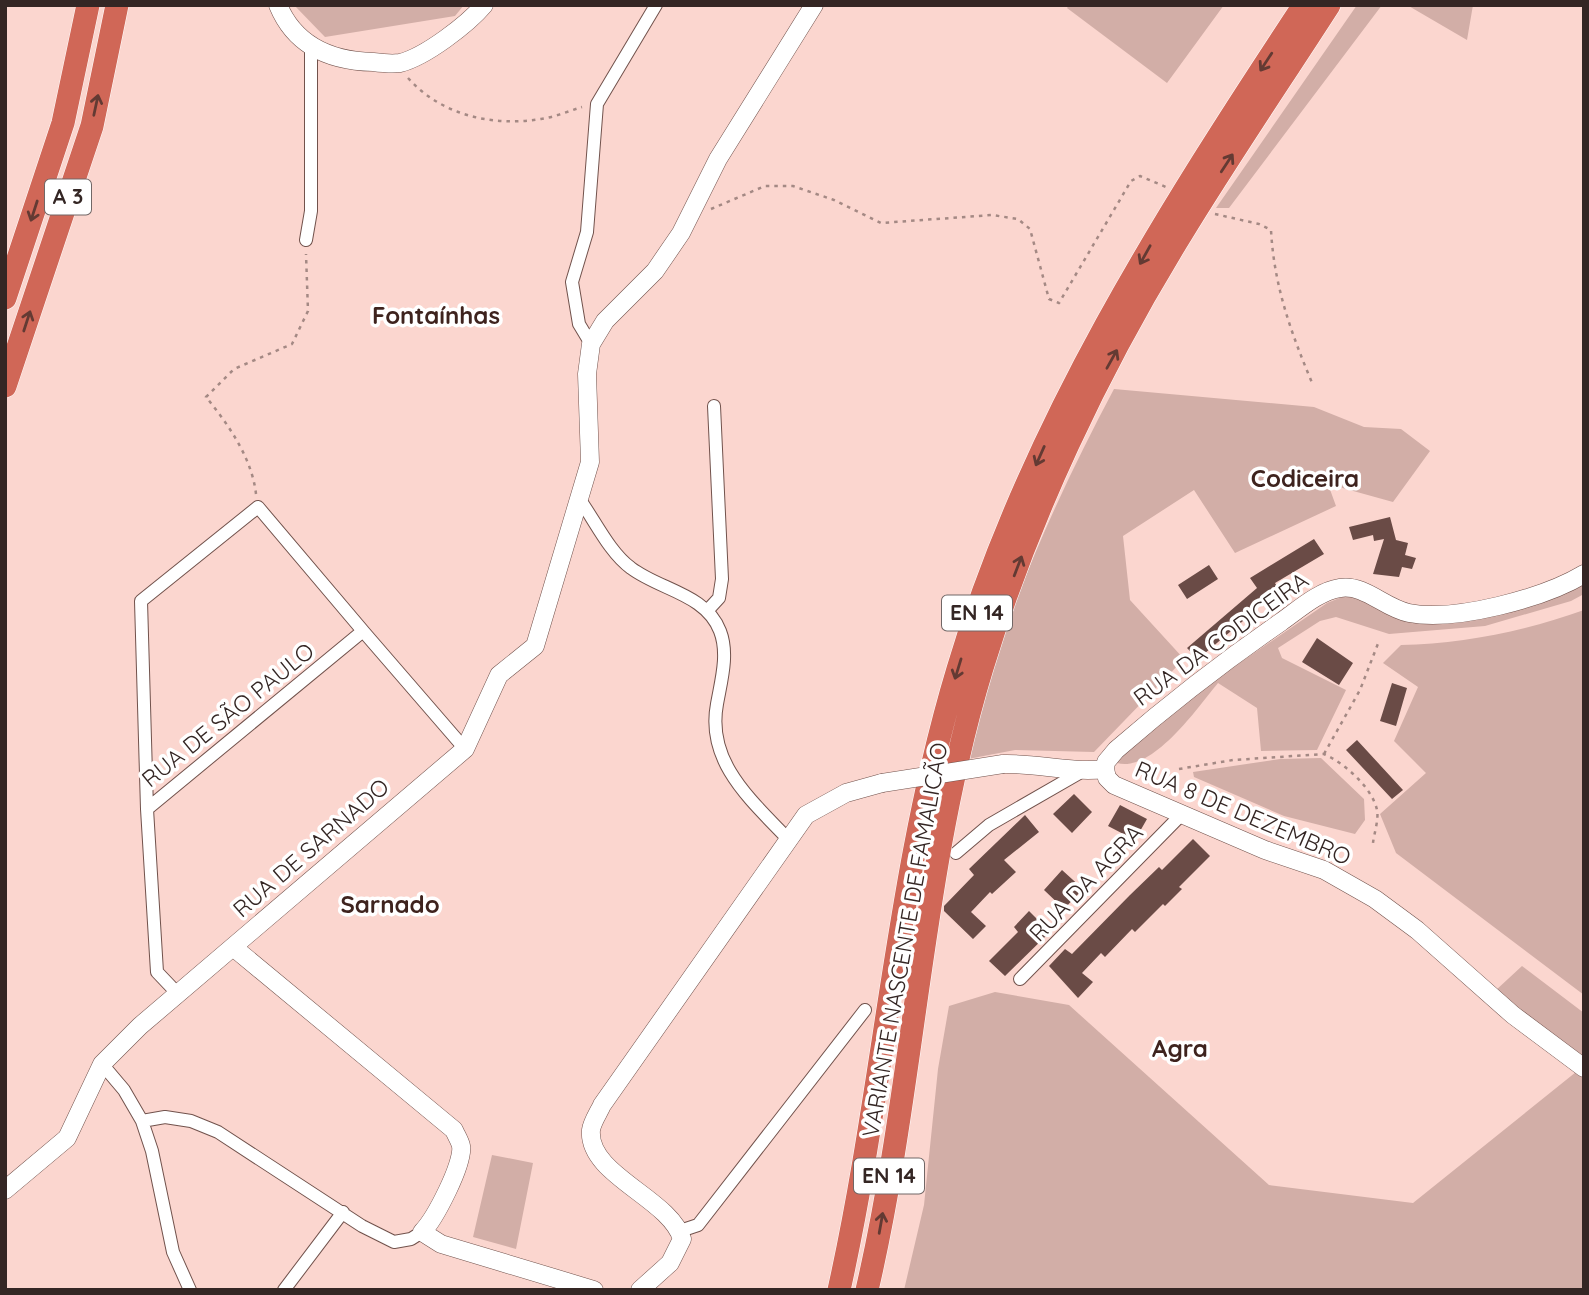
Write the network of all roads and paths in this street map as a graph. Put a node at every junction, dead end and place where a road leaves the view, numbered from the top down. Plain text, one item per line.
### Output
1 (88, 5) edge
2 (117, 5) edge
3 (278, 5) edge
4 (484, 5) edge
5 (656, 5) edge
6 (814, 5) edge
7 (1304, 5) edge
8 (1329, 5) edge
9 (311, 47) junction
10 (399, 63) junction
11 (599, 102) junction
12 (1166, 187) dead end
13 (1213, 214) dead end
14 (688, 216) junction
15 (306, 240) joint
16 (5, 298) edge
17 (591, 344) junction
18 (1313, 385) dead end
19 (5, 386) edge
20 (714, 406) dead end
21 (580, 500) junction
22 (258, 507) junction
23 (1584, 574) edge
24 (707, 611) junction
25 (363, 631) junction
26 (1379, 641) dead end
27 (465, 749) junction
28 (1324, 754) junction
29 (1105, 769) junction
30 (1179, 769) dead end
31 (1081, 772) junction
32 (147, 809) junction
33 (1181, 815) junction
34 (787, 838) junction
35 (1373, 843) dead end
36 (956, 853) dead end
37 (233, 947) junction
38 (1020, 979) dead end
39 (177, 993) junction
40 (865, 1010) dead end
41 (102, 1064) junction
42 (1584, 1068) edge
43 (142, 1121) junction
44 (5, 1190) edge
45 (343, 1212) junction
46 (680, 1231) junction
47 (422, 1232) junction
48 (190, 1290) edge
49 (284, 1290) edge
50 (594, 1290) edge
51 (640, 1290) edge
52 (839, 1290) edge
53 (867, 1290) edge

1 -> 16 highway, A 3
19 -> 2 highway, A 3
3 - 9 street
4 - 10 street
5 - 11 street
6 - 14 street
7 -> 52 highway, VARIANTE NASCENTE DE FAMALICÃO / EN 14
53 -> 8 highway, VARIANTE NASCENTE DE FAMALICÃO / EN 14
9 - 10 street
9 - 15 street
10 - 11 path
11 - 17 street
12 - 14 path
13 - 18 path
14 - 17 street
15 - 22 path
17 - 21 street, RUA DE SARNADO
20 - 24 street
21 - 24 street
21 - 27 street, RUA DE SARNADO
22 - 25 street
22 - 32 street
23 - 29 street, RUA DA CODICEIRA
24 - 34 street
25 - 27 street
25 - 32 street, RUA DE SÃO PAULO
26 - 28 path
27 - 37 street, RUA DE SARNADO
28 - 30 path
28 - 35 path
29 - 31 street, RUA 8 DE DEZEMBRO
29 - 33 street, RUA 8 DE DEZEMBRO
31 - 34 street, RUA 8 DE DEZEMBRO, bridge
31 - 36 street, RUA 8 DE DEZEMBRO
32 - 39 street, RUA DE SÃO PAULO
33 - 38 street, RUA DA AGRA
33 - 42 street, RUA 8 DE DEZEMBRO
34 - 46 street, RUA 8 DE DEZEMBRO
37 - 39 street, RUA DE SARNADO
37 - 47 street
39 - 41 street, RUA DE SARNADO
40 - 46 street
41 - 43 street
41 - 44 street, RUA DE SARNADO
43 - 45 street
43 - 48 street
45 - 47 street
45 - 49 street
46 - 51 street
47 - 50 street

